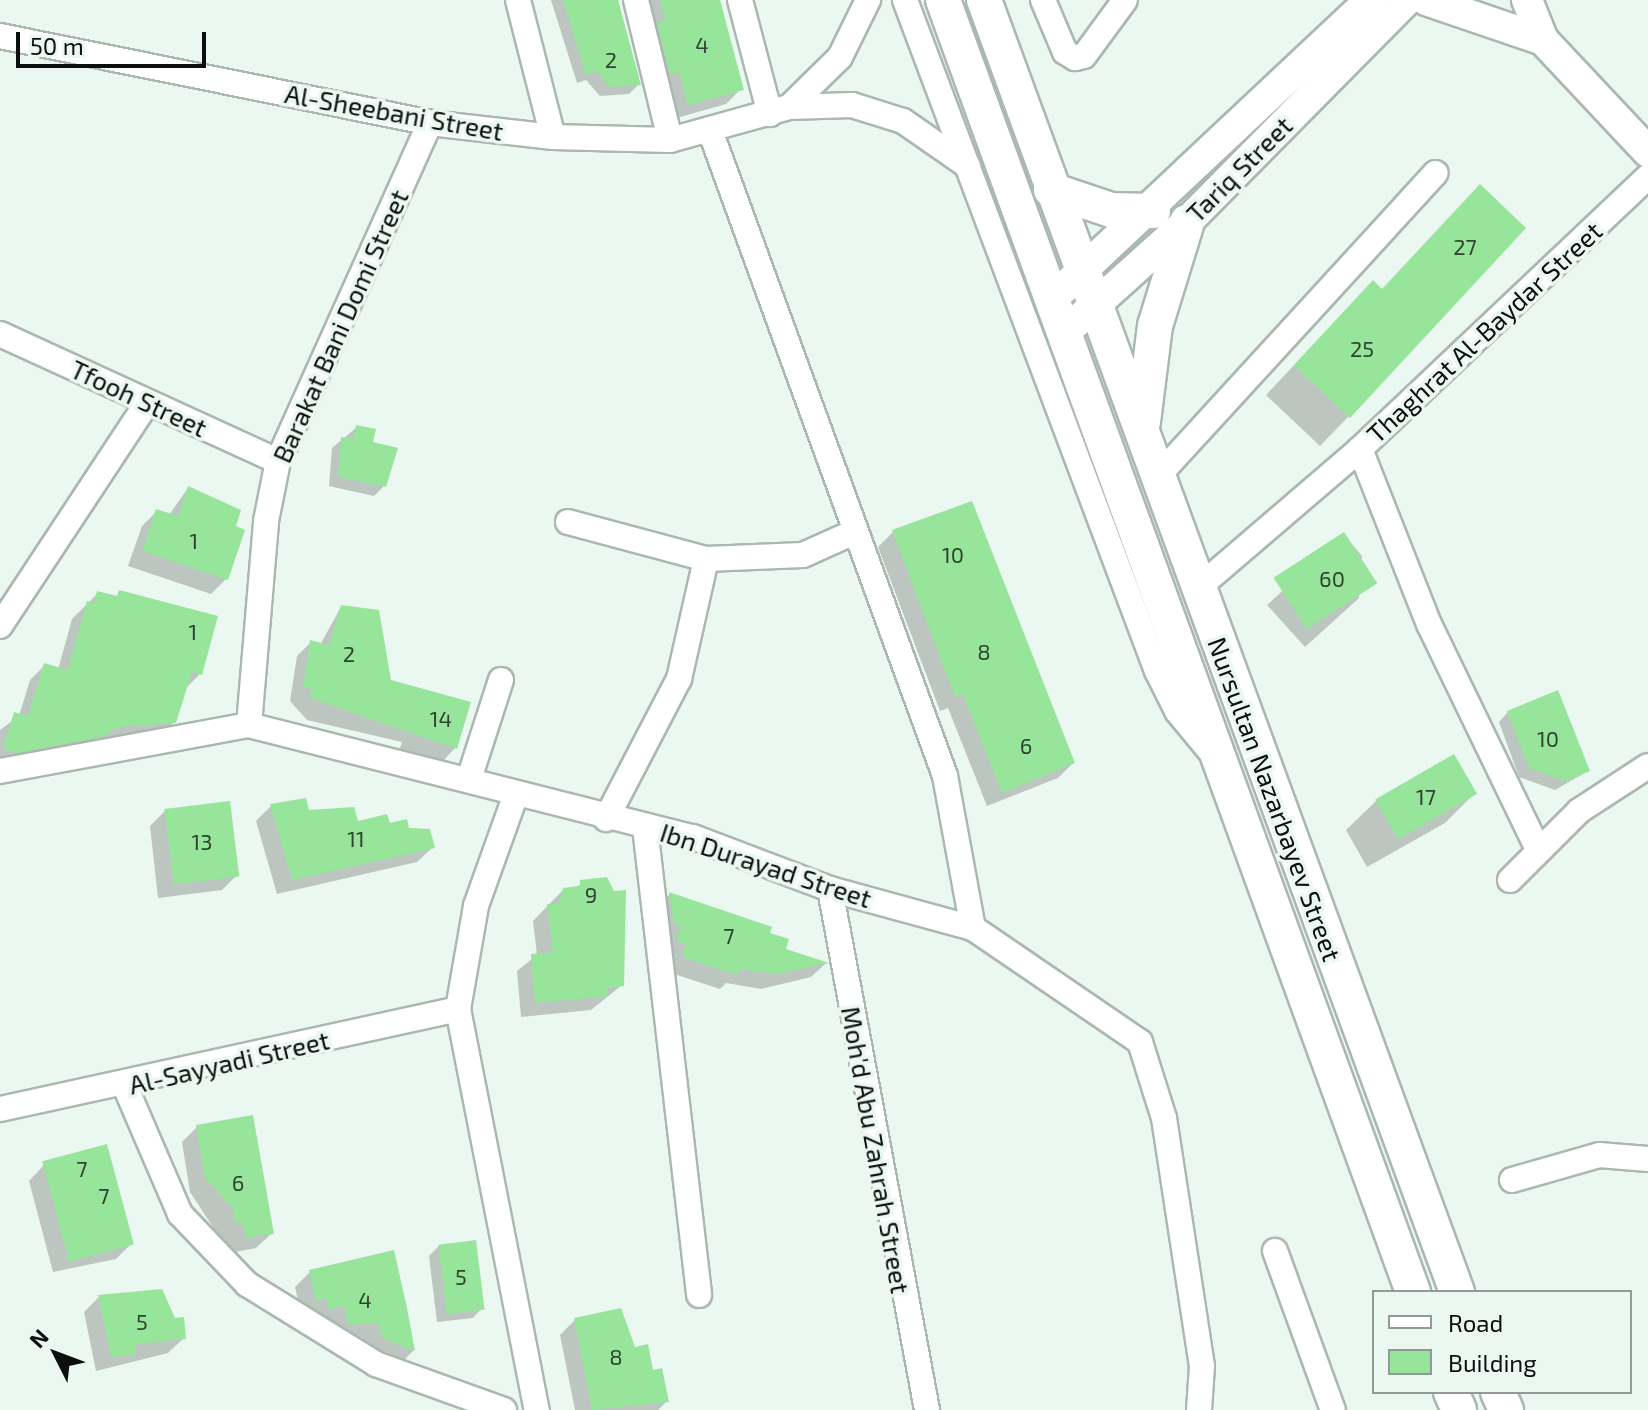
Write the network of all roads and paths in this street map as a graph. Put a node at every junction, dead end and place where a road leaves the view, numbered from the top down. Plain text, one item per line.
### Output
1 (518, 0) edge
2 (636, 0) edge
3 (740, 0) edge
4 (868, 0) edge
5 (905, 0) edge
6 (943, 0) edge
7 (984, 0) edge
8 (1043, 0) edge
9 (1125, 0) edge
10 (1370, 0) edge
11 (1407, 0) edge
12 (1426, 0) edge
13 (1527, 0) edge
14 (0, 36) edge
15 (1543, 40) junction
16 (779, 111) junction
17 (430, 123) junction
18 (711, 133) junction
19 (553, 137) junction
20 (670, 140) junction
21 (1648, 152) edge
22 (968, 166) junction
23 (1436, 173) dead end
24 (1648, 177) edge
25 (1051, 190) junction
26 (1153, 211) junction
27 (1187, 222) junction
28 (1081, 273) junction
29 (1053, 298) junction
30 (1094, 307) junction
31 (1065, 332) junction
32 (0, 334) edge
33 (147, 403) junction
34 (1142, 434) junction
35 (1360, 449) junction
36 (278, 461) junction
37 (1158, 476) junction
38 (568, 522) dead end
39 (852, 533) junction
40 (706, 559) junction
41 (1198, 588) junction
42 (0, 626) edge
43 (501, 680) dead end
44 (249, 725) junction
45 (1222, 762) junction
46 (1648, 766) edge
47 (0, 771) edge
48 (469, 779) junction
49 (516, 794) junction
50 (606, 819) junction
51 (645, 827) junction
52 (1538, 849) junction
53 (1510, 880) dead end
54 (830, 889) junction
55 (973, 928) junction
56 (458, 1009) junction
57 (125, 1086) junction
58 (0, 1109) edge
59 (1648, 1159) edge
60 (1512, 1180) dead end
61 (1275, 1251) dead end
62 (1412, 1290) edge
63 (1456, 1290) edge
64 (699, 1295) dead end
65 (1200, 1408) edge
66 (504, 1410) edge
67 (537, 1410) edge
68 (927, 1410) edge
69 (1333, 1410) edge

1 - 19 street
2 - 20 street
3 - 16 street
4 - 16 street, Al-Sheebani Street
5 - 22 street
6 - 29 main road, Nursultan Nazarbayev Street
7 - 25 main road, Nursultan Nazarbayev Street
8 - 9 street
10 - 26 street, Tariq Street
11 - 27 street, Tariq Street
12 - 15 street
13 - 15 street
14 - 17 street, Al-Sheebani Street
15 - 21 street
16 - 18 street, Al-Sheebani Street
16 - 22 street, Al-Sheebani Street
17 - 19 street, Al-Sheebani Street
17 - 36 street, Barakat Bani Domi Street
18 - 20 street, Al-Sheebani Street
18 - 39 street
19 - 20 street, Al-Sheebani Street
22 - 45 street
23 - 37 street
24 - 35 street, Thaghrat Al-Baydar Street
25 - 26 main road
25 - 28 main road, Nursultan Nazarbayev Street
26 - 28 street, Tariq Street
27 - 30 street, Tariq Street
27 - 34 main road
28 - 29 street, Tariq Street
28 - 30 main road, Nursultan Nazarbayev Street
29 - 31 main road, Nursultan Nazarbayev Street
30 - 31 street, Tariq Street
30 - 34 main road, Nursultan Nazarbayev Street
31 - 45 main road, Nursultan Nazarbayev Street
32 - 33 street, Tfooh Street
33 - 36 street, Tfooh Street
33 - 42 street
34 - 37 main road, Nursultan Nazarbayev Street
35 - 41 street
35 - 52 street, Thaghrat Al-Baydar Street
36 - 44 street, Barakat Bani Domi Street
37 - 41 main road, Nursultan Nazarbayev Street
38 - 40 street
39 - 40 street
39 - 55 street
40 - 50 street
41 - 63 main road, Nursultan Nazarbayev Street
43 - 48 street
44 - 47 street, Ibn Durayad Street
44 - 48 street, Ibn Durayad Street
45 - 62 main road, Nursultan Nazarbayev Street
46 - 52 street
48 - 49 street, Ibn Durayad Street
49 - 50 street, Ibn Durayad Street
49 - 56 street
50 - 51 street, Ibn Durayad Street
51 - 54 street, Ibn Durayad Street
51 - 64 street
52 - 53 street
54 - 55 street, Ibn Durayad Street
54 - 68 street, Moh'd Abu Zahrah Street
55 - 65 street, Ibn Durayad Street
56 - 57 street, Al-Sayyadi Street
56 - 67 street
57 - 58 street, Al-Sayyadi Street
57 - 66 street
59 - 60 street
61 - 69 street

